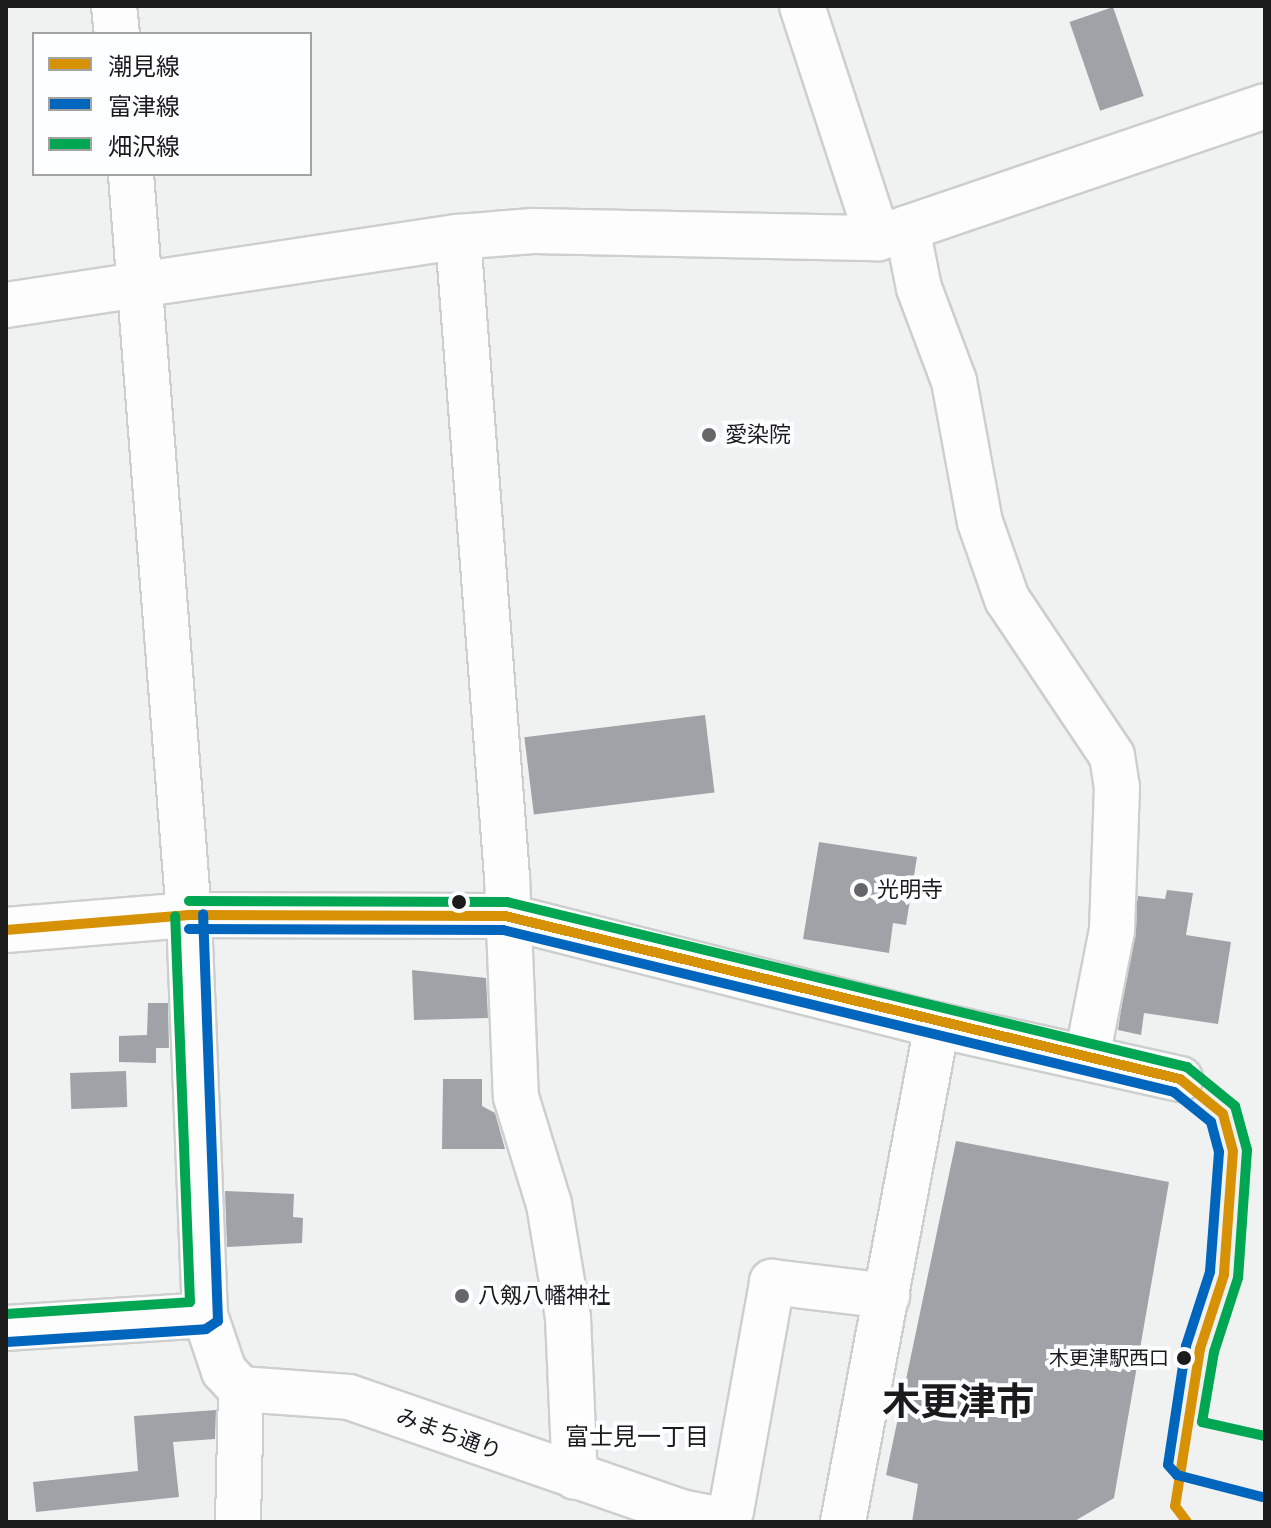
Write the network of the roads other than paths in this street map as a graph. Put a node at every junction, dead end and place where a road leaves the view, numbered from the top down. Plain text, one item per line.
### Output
1 (114, 6) edge
2 (802, 6) edge
3 (117, 32) edge
4 (1265, 106) edge
5 (131, 176) edge
6 (892, 233) junction
7 (458, 237) junction
8 (143, 285) junction
9 (6, 305) edge
10 (189, 915) junction
11 (505, 916) junction
12 (6, 930) edge
13 (937, 1025) junction
14 (1087, 1058) junction
15 (1180, 1079) dead end
16 (887, 1296) junction
17 (205, 1315) junction
18 (6, 1328) edge
19 (241, 1389) junction
20 (575, 1477) junction
21 (740, 1516) edge
22 (680, 1517) edge
23 (238, 1522) edge
24 (843, 1522) edge

1 - 3 street
2 - 6 street
4 - 6 street
5 - 8 street
6 - 7 street
6 - 14 street
7 - 8 street
7 - 11 street
8 - 9 street
8 - 10 street
10 - 11 street
10 - 12 street
10 - 17 street
11 - 13 street
11 - 20 street
13 - 14 street
13 - 16 street
14 - 15 street
16 - 21 street
16 - 24 street
17 - 18 street
17 - 19 street
19 - 20 street, みまち通り
19 - 23 street
20 - 22 street, みまち通り
21 - 22 street, みまち通り

